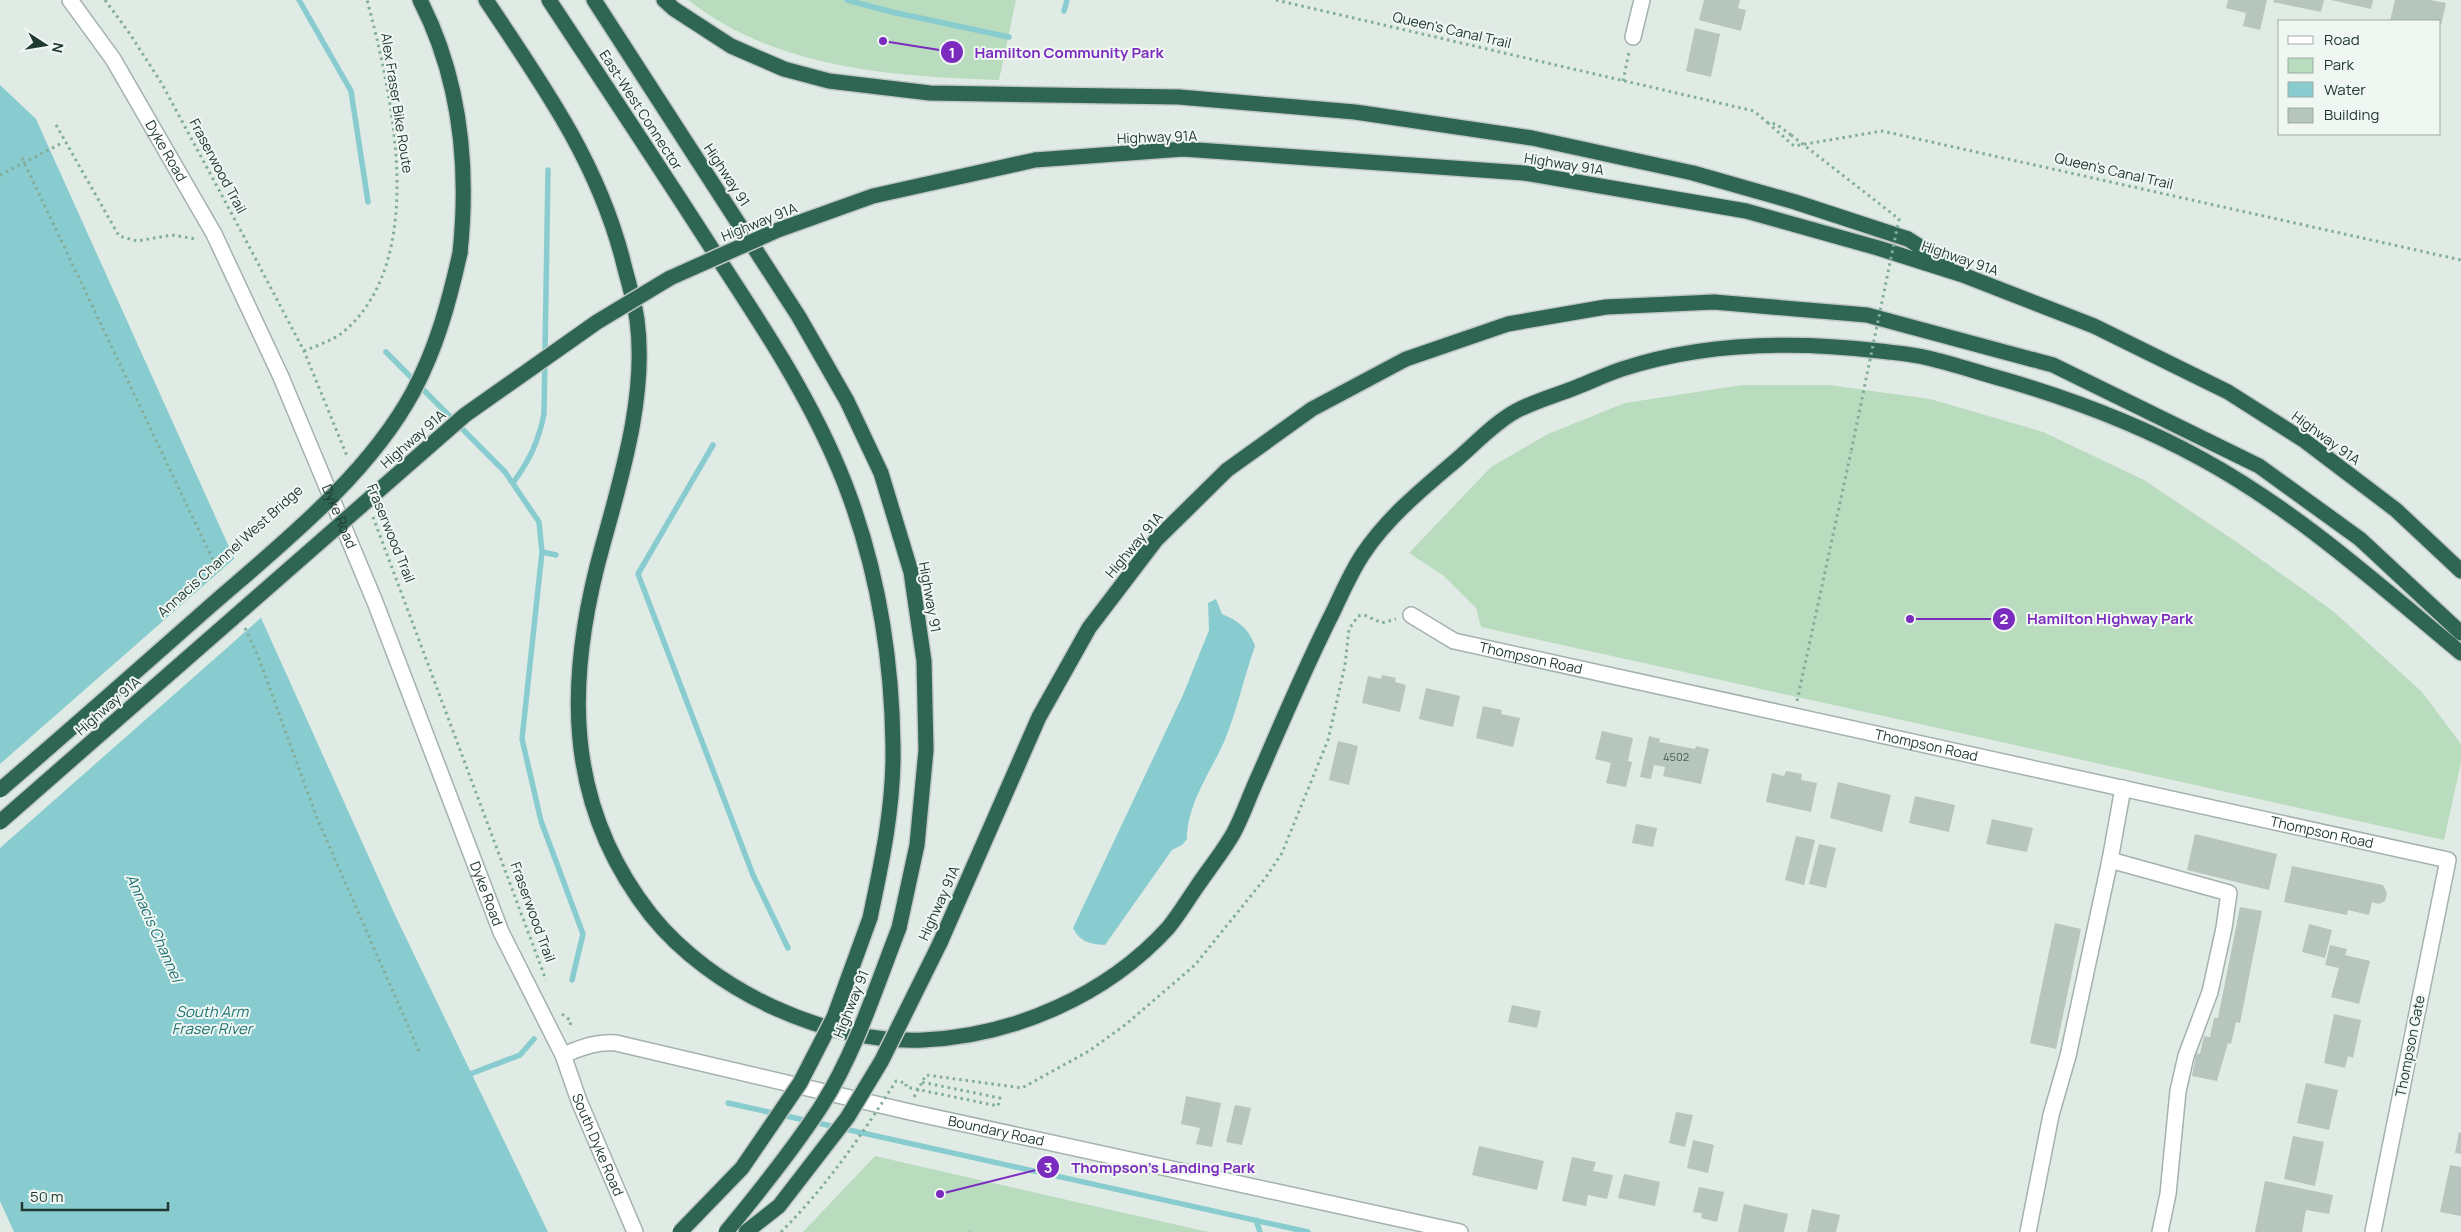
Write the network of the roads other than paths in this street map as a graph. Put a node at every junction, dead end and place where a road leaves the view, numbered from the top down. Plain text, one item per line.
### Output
1 (70, 0) edge
2 (420, 0) edge
3 (486, 0) edge
4 (549, 0) edge
5 (594, 0) edge
6 (664, 0) edge
7 (1642, 0) edge
8 (1633, 37) road end
9 (705, 238) joint
10 (1963, 275) junction
11 (2461, 571) edge
12 (1411, 615) dead end
13 (2461, 633) edge
14 (2461, 654) edge
15 (2123, 788) junction
16 (0, 790) edge
17 (0, 822) edge
18 (2110, 860) junction
19 (2448, 860) joint
20 (563, 1055) junction
21 (635, 1232) edge
22 (680, 1232) edge
23 (726, 1232) edge
24 (746, 1232) edge
25 (1460, 1232) edge
26 (2028, 1232) edge
27 (2160, 1232) edge
28 (2373, 1232) edge

1 - 20 street, Dyke Road
2 - 16 highway, bridge
3 - 14 highway
4 - 9 highway, East-West Connector
5 - 23 highway, Highway 91, bridge
6 - 10 highway
7 - 8 street
9 - 22 highway, Highway 91, bridge
10 - 11 highway, Highway 91A
10 - 17 highway, Highway 91A, bridge
12 - 15 street, Thompson Road
13 - 24 highway, Highway 91A, bridge
15 - 18 street
15 - 19 street, Thompson Road
18 - 26 street
18 - 27 street
19 - 28 street, Thompson Gate
20 - 21 street, South Dyke Road
20 - 25 street, Boundary Road

